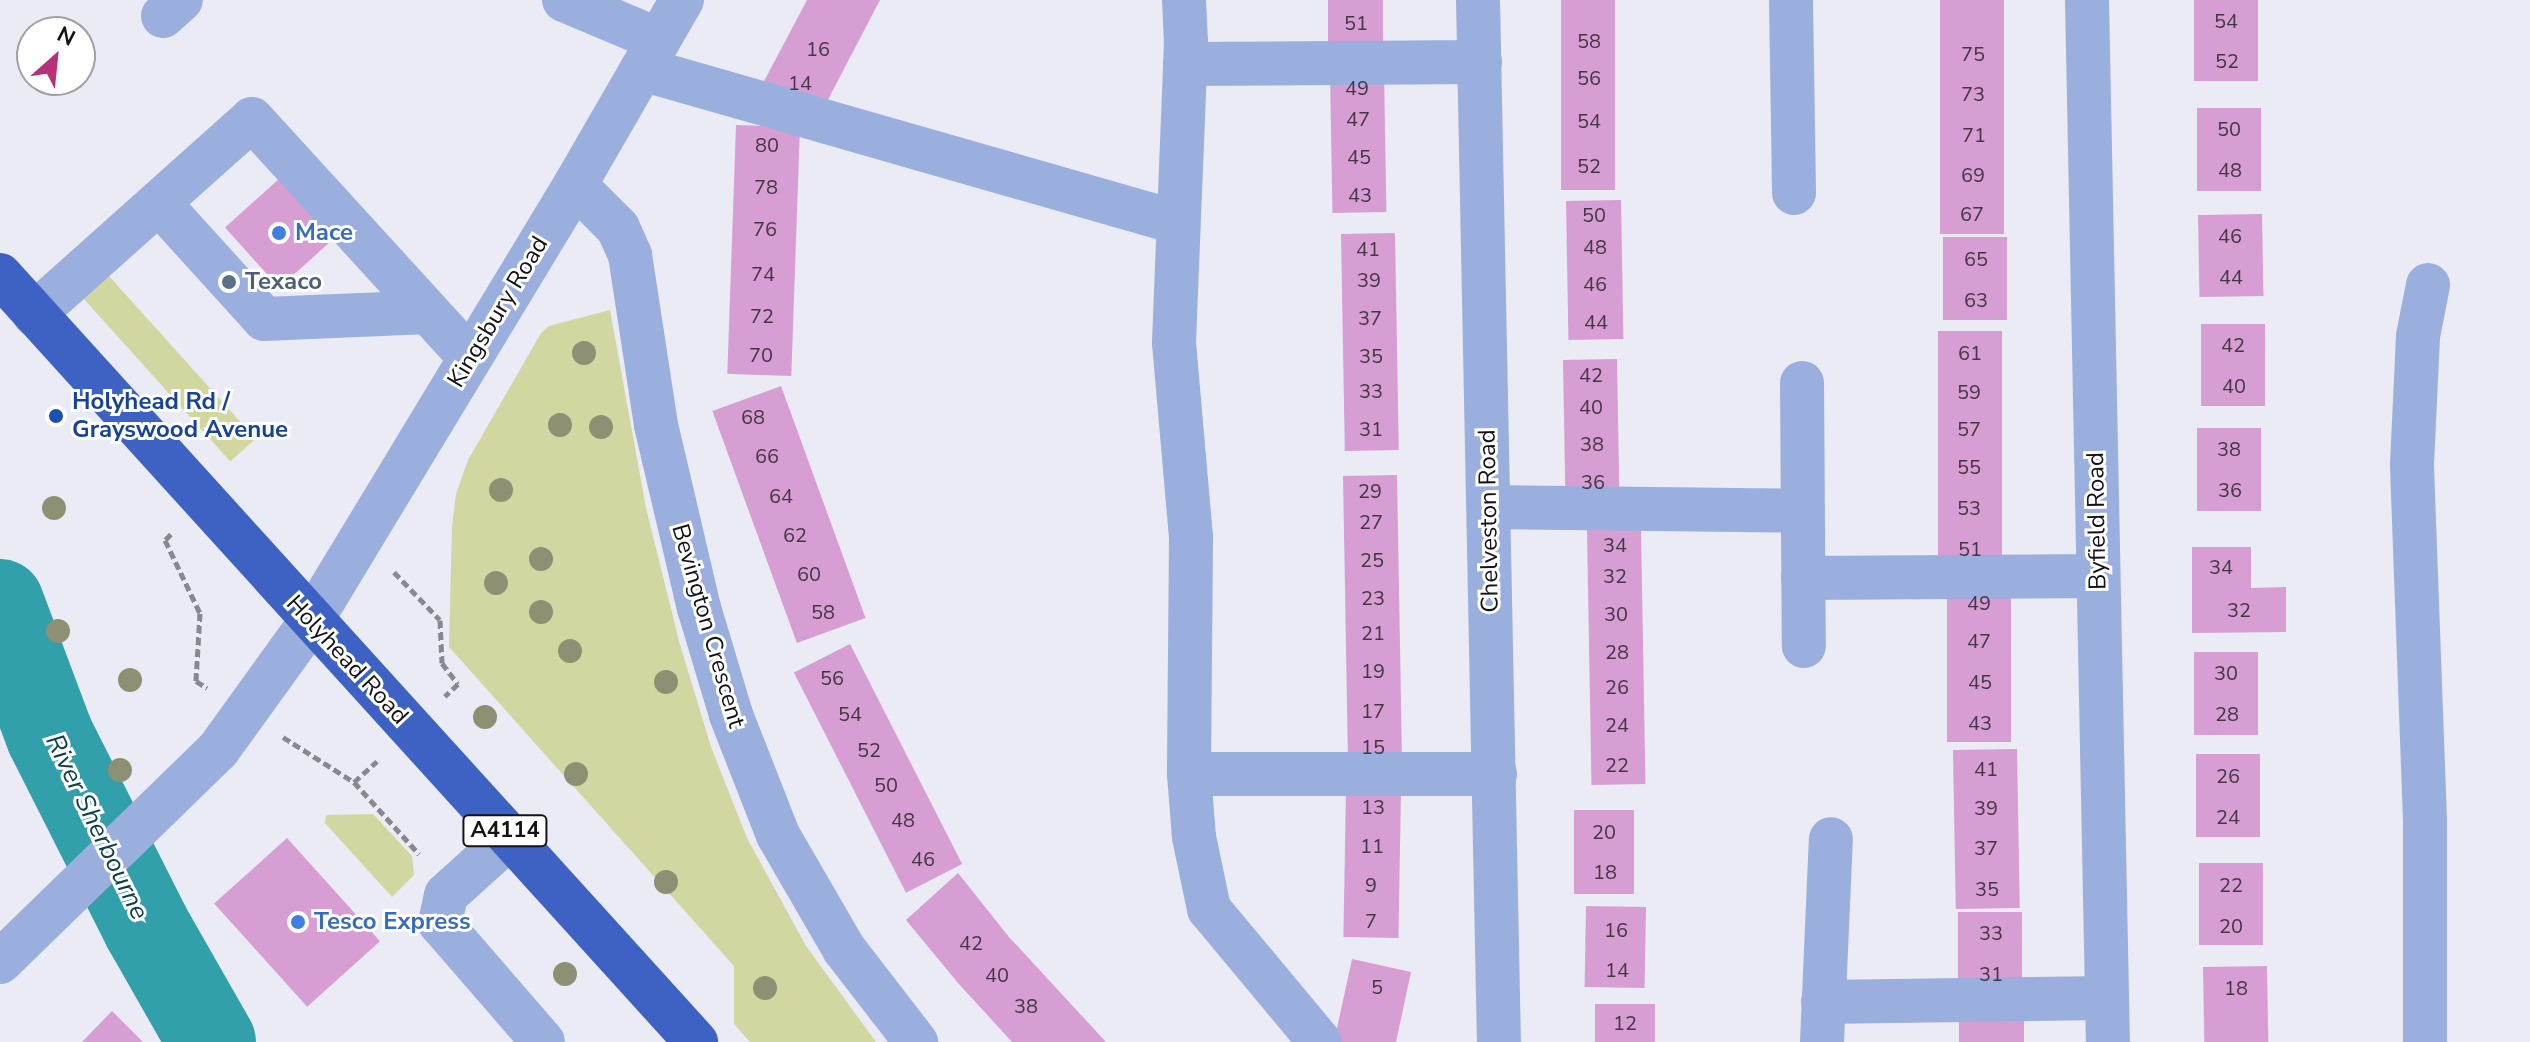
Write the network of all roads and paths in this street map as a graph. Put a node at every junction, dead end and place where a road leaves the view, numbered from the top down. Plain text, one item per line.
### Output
1 (564, 0) edge
2 (682, 0) edge
3 (1184, 0) edge
4 (1478, 0) edge
5 (1791, 0) edge
6 (2087, 0) edge
7 (650, 55) junction
8 (1480, 62) junction
9 (1185, 64) junction
10 (575, 185) junction
11 (1794, 193) dead end
12 (159, 203) junction
13 (1176, 222) junction
14 (0, 275) edge
15 (2428, 285) dead end
16 (428, 312) junction
17 (34, 314) junction
18 (470, 358) junction
19 (1802, 383) dead end
20 (1489, 507) junction
21 (1802, 511) junction
22 (361, 539) junction
23 (2098, 576) junction
24 (1803, 578) junction
25 (311, 621) junction
26 (1804, 646) dead end
27 (411, 729) junction
28 (1189, 774) junction
29 (1495, 774) junction
30 (510, 837) junction
31 (1831, 839) dead end
32 (0, 962) edge
33 (2107, 998) junction
34 (1823, 1022) edge
35 (543, 1042) edge
36 (696, 1042) edge
37 (916, 1042) edge
38 (1320, 1042) edge
39 (1499, 1042) edge
40 (2108, 1042) edge
41 (2425, 1042) edge

1 - 7 street
2 - 7 street, Kingsbury Road
3 - 9 street
4 - 8 street, Chelveston Road
5 - 11 street
6 - 23 street, Byfield Road
7 - 10 street, Kingsbury Road
7 - 13 street
8 - 9 street
8 - 20 street, Chelveston Road
9 - 13 street
10 - 18 street, Kingsbury Road
10 - 37 street, Bevington Crescent
12 - 16 street
12 - 16 street
12 - 17 street
13 - 28 street
14 - 17 highway, Holyhead Road / A4114
15 - 41 street
16 - 18 street
17 - 25 highway, Holyhead Road / A4114
18 - 22 street, Kingsbury Road
19 - 21 street
20 - 21 street
20 - 29 street, Chelveston Road
21 - 24 street
22 - 25 street, Kingsbury Road
22 - 27 path
23 - 24 street
23 - 33 street, Byfield Road
24 - 26 street
25 - 27 highway, Holyhead Road / A4114
25 - 32 street, Kingsbury Road
27 - 30 highway, Holyhead Road / A4114
28 - 29 street
28 - 38 street
29 - 39 street, Chelveston Road
30 - 35 street
30 - 36 highway, Holyhead Road / A4114
31 - 34 street
33 - 34 street
33 - 40 street, Byfield Road

